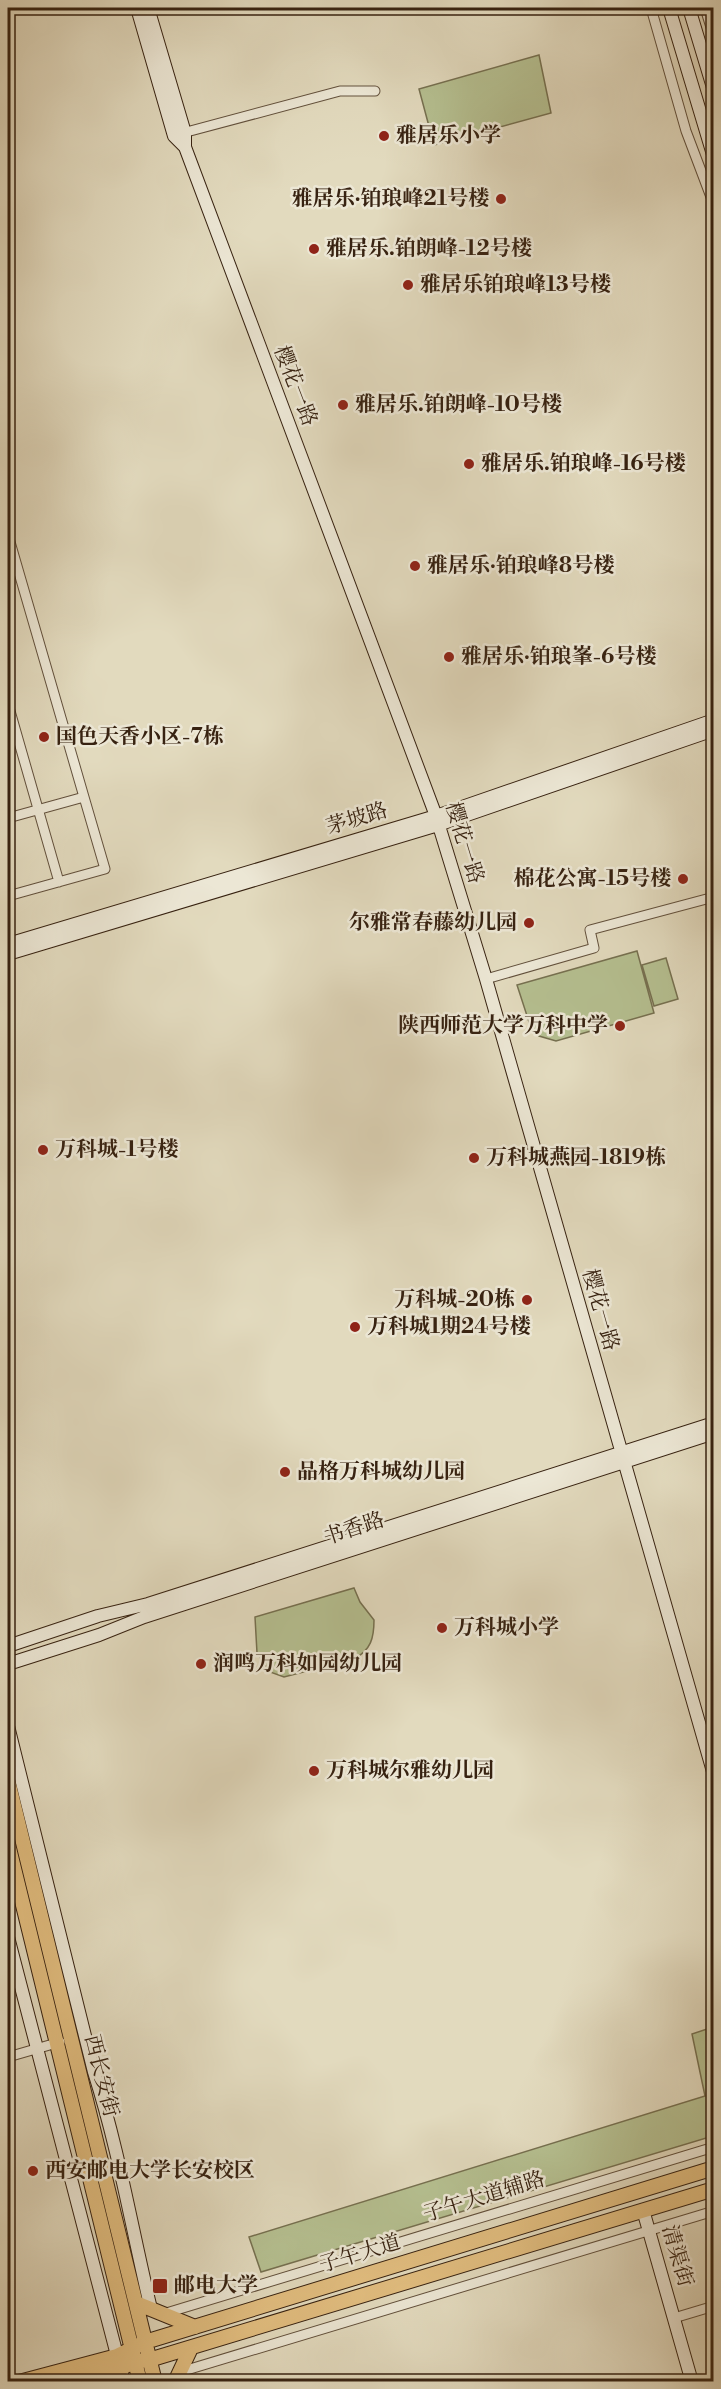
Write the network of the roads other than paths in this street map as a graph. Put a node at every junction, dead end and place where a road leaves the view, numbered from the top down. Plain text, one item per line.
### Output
1 (136, 8) edge
2 (148, 8) edge
3 (651, 8) edge
4 (669, 8) edge
5 (690, 8) edge
6 (705, 8) edge
7 (714, 37) edge
8 (375, 91) dead end
9 (714, 91) edge
10 (180, 134) junction
11 (714, 158) edge
12 (714, 205) edge
13 (8, 535) edge
14 (11, 564) edge
15 (8, 704) edge
16 (714, 720) edge
17 (714, 730) edge
18 (84, 797) junction
19 (38, 810) junction
20 (8, 818) edge
21 (437, 821) junction
22 (59, 882) junction
23 (8, 893) edge
24 (714, 897) edge
25 (8, 944) edge
26 (8, 954) edge
27 (486, 979) junction
28 (714, 1423) edge
29 (714, 1432) edge
30 (622, 1457) junction
31 (8, 1646) edge
32 (8, 1664) edge
33 (8, 1726) edge
34 (714, 1775) edge
35 (8, 1781) edge
36 (8, 1844) edge
37 (8, 1936) edge
38 (64, 2040) junction
39 (37, 2048) junction
40 (8, 2057) edge
41 (714, 2147) edge
42 (714, 2168) edge
43 (714, 2189) edge
44 (643, 2210) junction
45 (714, 2211) edge
46 (649, 2231) junction
47 (136, 2303) junction
48 (714, 2306) edge
49 (157, 2312) junction
50 (674, 2318) junction
51 (195, 2327) junction
52 (145, 2342) junction
53 (131, 2347) junction
54 (191, 2348) junction
55 (149, 2360) junction
56 (135, 2361) junction
57 (120, 2369) edge
58 (178, 2377) edge
59 (19, 2382) edge
60 (74, 2382) edge
61 (140, 2382) edge
62 (155, 2382) edge
63 (692, 2382) edge

1 - 10 street, 樱花一路
2 - 10 street, 樱花一路
3 - 12 street
4 - 11 street
5 - 9 street
6 - 7 street
8 - 10 street
10 - 21 street, 樱花一路
13 - 14 street
14 - 18 street
15 - 19 street
16 - 21 street, 茅坡路
17 - 21 street, 茅坡路
18 - 19 street
18 - 22 street
19 - 20 street
19 - 22 street
21 - 25 street, 茅坡路
21 - 26 street, 茅坡路
21 - 27 street, 樱花一路
22 - 23 street
24 - 27 street
27 - 30 street, 樱花一路
28 - 30 street, 书香路
29 - 30 street, 书香路
30 - 31 street, 书香路
30 - 32 street, 书香路
30 - 34 street, 樱花一路
33 - 49 street
35 - 38 main road, 西长安街
36 - 38 main road, 西长安街
37 - 39 street
38 - 39 street
38 - 47 main road, 西长安街
38 - 53 main road, 西长安街
39 - 40 street
39 - 57 street
41 - 49 street, 子午大道辅路
42 - 51 main road, 子午大道
43 - 44 main road, 子午大道
44 - 46 street, 清渠街
44 - 54 main road, 子午大道
45 - 46 street
46 - 50 street, 清渠街
46 - 58 street
47 - 49 main road
47 - 52 main road, 西长安街
48 - 50 street
49 - 51 main road
50 - 63 street, 清渠街
51 - 52 main road, 子午大道
52 - 53 main road, 子午大道
52 - 55 main road, 西长安街
53 - 56 main road, 西长安街
53 - 57 main road, 子午大道
54 - 55 main road, 子午大道
54 - 58 main road
55 - 56 main road, 子午大道
55 - 62 main road, 西长安街
56 - 57 main road, 子午大道
56 - 61 main road, 西长安街
57 - 59 main road, 子午大道
57 - 60 main road, 子午大道

